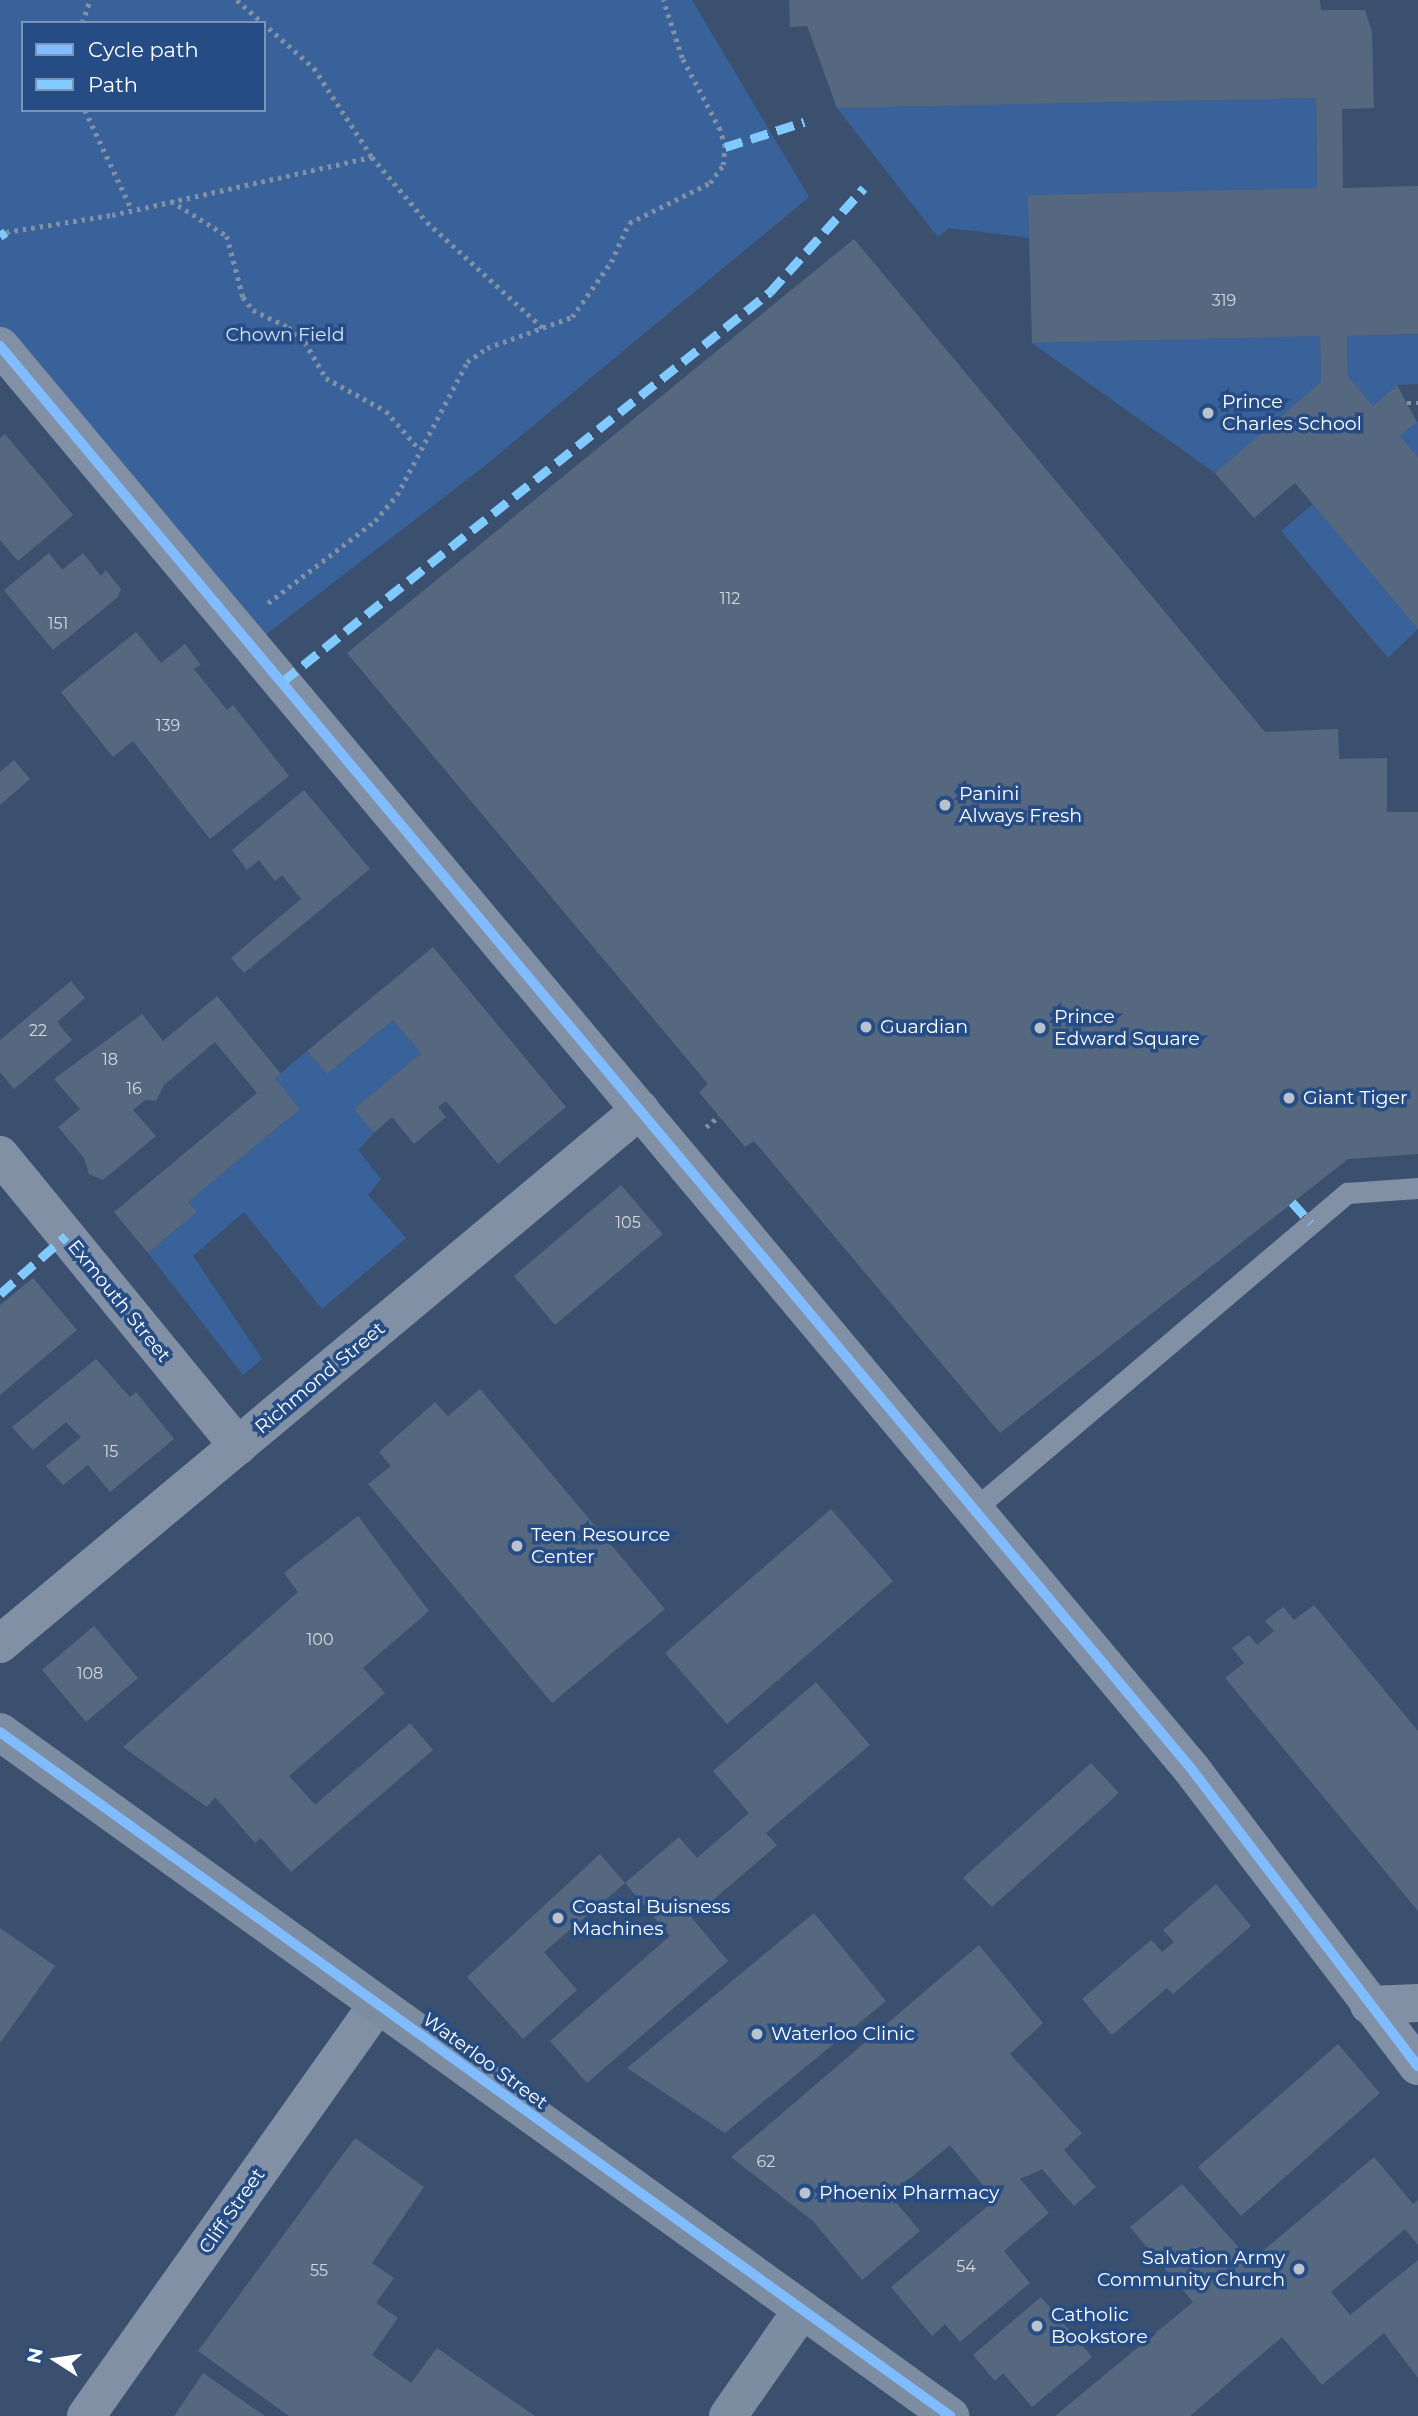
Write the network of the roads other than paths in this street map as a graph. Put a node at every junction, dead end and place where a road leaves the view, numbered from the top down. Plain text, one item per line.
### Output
1 (0, 346) edge
2 (640, 1110) junction
3 (0, 1155) edge
4 (1418, 1188) edge
5 (238, 1446) junction
6 (972, 1511) junction
7 (0, 1644) edge
8 (0, 1732) edge
9 (1418, 2003) edge
10 (377, 2005) junction
11 (1369, 2005) junction
12 (1418, 2066) edge
13 (802, 2309) junction
14 (86, 2416) edge
15 (728, 2416) edge
16 (950, 2416) edge

1 - 2 street
2 - 5 street, Richmond Street
2 - 6 street
3 - 5 street, Exmouth Street
4 - 6 lane
5 - 7 street, Richmond Street
6 - 11 street
8 - 10 street, Waterloo Street
9 - 11 street
10 - 13 street, Waterloo Street
10 - 14 street, Cliff Street
11 - 12 street
13 - 15 street
13 - 16 street, Waterloo Street

